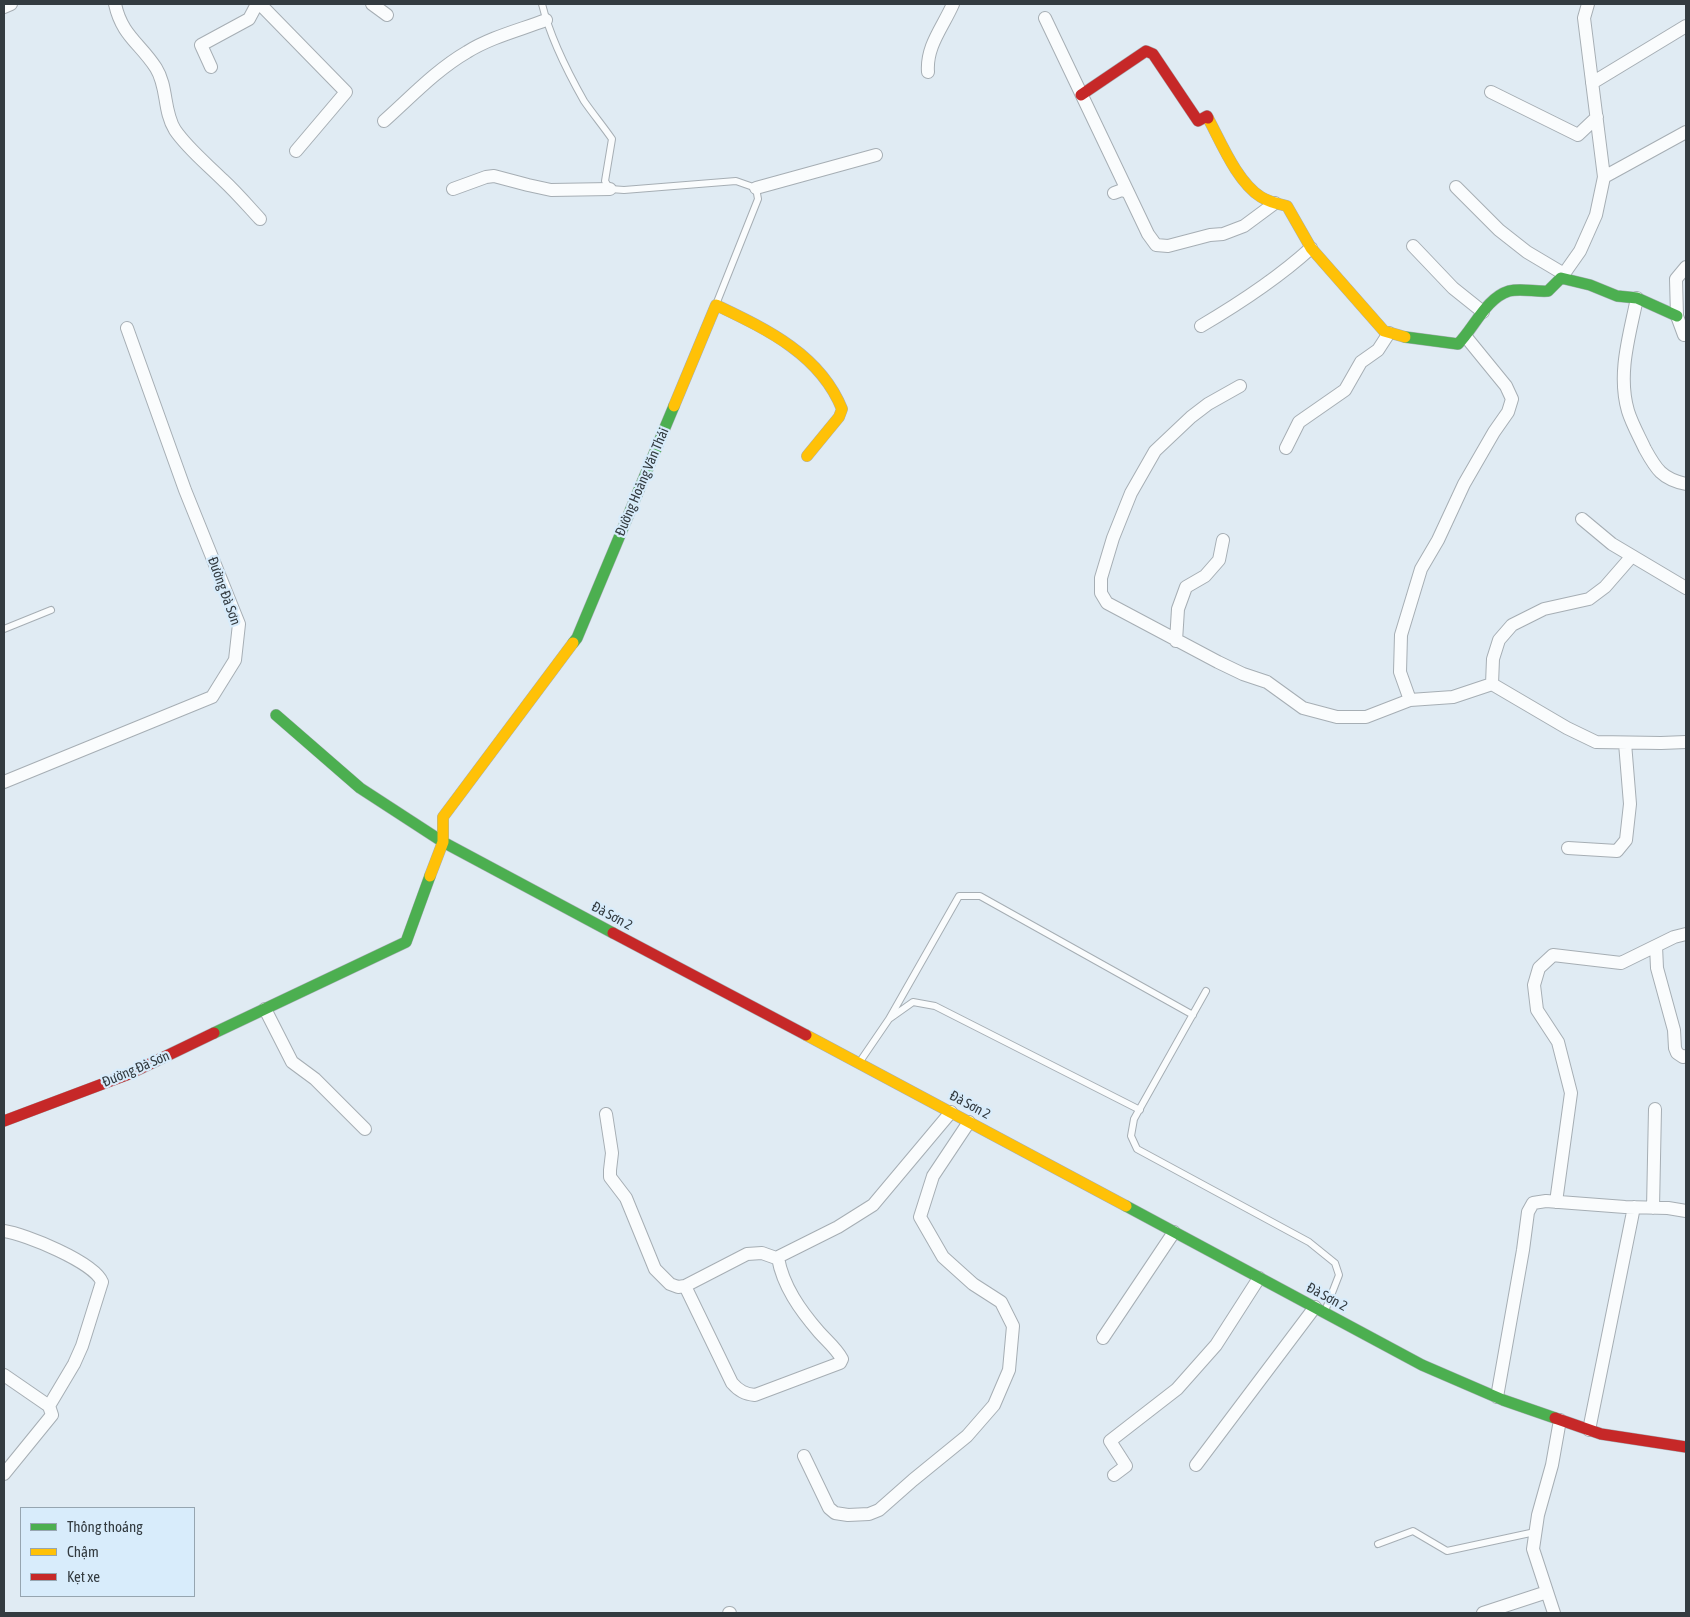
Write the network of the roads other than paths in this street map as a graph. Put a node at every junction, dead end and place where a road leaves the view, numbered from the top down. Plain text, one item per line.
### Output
1 (11, 4) edge
2 (115, 4) edge
3 (258, 4) edge
4 (372, 4) edge
5 (542, 4) edge
6 (953, 4) edge
7 (1588, 4) edge
8 (4, 7) edge
9 (387, 15) dead end
10 (1045, 18) dead end
11 (546, 20) junction
12 (1686, 26) edge
13 (211, 67) dead end
14 (928, 72) dead end
15 (1592, 83) junction
16 (1491, 92) dead end
17 (1081, 95) junction
18 (1597, 117) junction
19 (384, 121) dead end
20 (1686, 132) edge
21 (296, 151) dead end
22 (876, 155) dead end
23 (1604, 178) junction
24 (1456, 186) dead end
25 (756, 188) junction
26 (452, 189) dead end
27 (610, 190) junction
28 (1128, 192) junction
29 (1114, 193) dead end
30 (1275, 204) junction
31 (260, 219) dead end
32 (1413, 246) dead end
33 (1311, 248) junction
34 (1686, 267) edge
35 (1563, 276) junction
36 (1637, 298) junction
37 (716, 305) junction
38 (1483, 312) junction
39 (1677, 316) junction
40 (1200, 326) dead end
41 (127, 328) dead end
42 (1390, 332) junction
43 (1684, 335) dead end
44 (1466, 337) junction
45 (1240, 386) dead end
46 (1286, 448) dead end
47 (808, 456) dead end
48 (1686, 484) edge
49 (1582, 519) dead end
50 (1223, 540) dead end
51 (1632, 556) junction
52 (1686, 588) edge
53 (51, 610) dead end
54 (4, 629) edge
55 (1176, 641) junction
56 (1492, 684) junction
57 (1410, 700) junction
58 (276, 715) dead end
59 (1686, 742) edge
60 (1625, 743) junction
61 (4, 782) edge
62 (443, 842) junction
63 (1568, 848) dead end
64 (1686, 934) edge
65 (1656, 946) junction
66 (1206, 991) dead end
67 (265, 1009) junction
68 (1193, 1015) junction
69 (889, 1019) junction
70 (1686, 1056) edge
71 (859, 1062) junction
72 (1655, 1109) dead end
73 (1140, 1110) junction
74 (951, 1112) junction
75 (606, 1114) dead end
76 (4, 1121) edge
77 (969, 1122) junction
78 (365, 1129) dead end
79 (1556, 1202) junction
80 (1634, 1207) junction
81 (1653, 1208) junction
82 (1686, 1211) edge
83 (4, 1231) edge
84 (1174, 1232) junction
85 (778, 1258) junction
86 (1259, 1278) junction
87 (685, 1286) junction
88 (1320, 1310) junction
89 (1103, 1338) dead end
90 (4, 1375) edge
91 (1497, 1397) junction
92 (49, 1406) junction
93 (1560, 1420) junction
94 (1590, 1430) junction
95 (1686, 1447) edge
96 (804, 1456) dead end
97 (1196, 1465) dead end
98 (4, 1474) edge
99 (1114, 1475) dead end
100 (1535, 1532) junction
101 (1378, 1544) dead end
102 (1547, 1592) junction
103 (1483, 1613) edge
104 (1554, 1613) edge

1 - 8 street
2 - 31 street
3 - 13 street
3 - 21 street
4 - 9 street
5 - 11 lane
6 - 14 street
7 - 15 street
10 - 17 street
11 - 19 street
11 - 27 lane
12 - 15 street
15 - 18 street
16 - 18 street
17 - 28 street
17 - 30 street
18 - 23 street
20 - 23 street
22 - 25 street
23 - 35 street
24 - 35 street
25 - 27 lane
25 - 37 lane
26 - 27 street
28 - 29 street
28 - 30 street
30 - 33 street
32 - 38 street
33 - 40 street
33 - 42 street
34 - 39 street
35 - 36 street
35 - 38 street
36 - 39 street
36 - 48 street
37 - 47 street
37 - 62 street, Đường Hoàng Văn Thái
38 - 44 street
39 - 43 street
41 - 61 street, Đường Đà Sơn
42 - 44 street
42 - 46 street
44 - 57 street
45 - 55 street
49 - 51 street
50 - 55 street
51 - 52 street
51 - 56 street
53 - 54 lane
55 - 57 street
56 - 57 street
56 - 60 street
58 - 62 street, Đà Sơn 2
59 - 60 street
60 - 63 street
62 - 67 street, Đường Đà Sơn
62 - 71 street, Đà Sơn 2
64 - 65 street
65 - 70 street
65 - 79 street
66 - 68 lane
67 - 76 street, Đường Đà Sơn
67 - 78 street
68 - 69 lane
68 - 73 lane
69 - 71 lane
69 - 73 lane
71 - 74 street, Đà Sơn 2
72 - 81 street
73 - 88 lane
74 - 77 street, Đà Sơn 2
74 - 85 street
75 - 87 street
77 - 84 street, Đà Sơn 2
77 - 96 street
79 - 80 street
79 - 91 street
80 - 81 street
80 - 94 street
81 - 82 street
83 - 92 street
84 - 86 street, Đà Sơn 2
84 - 89 street
85 - 87 street
85 - 87 street
86 - 88 street, Đà Sơn 2
86 - 99 street
88 - 91 street, Đà Sơn 2
88 - 97 street
90 - 92 street
91 - 93 street, Đà Sơn 2
92 - 98 street
93 - 94 street, Đà Sơn 2
93 - 100 street
94 - 95 street, Đà Sơn 2
100 - 101 lane
100 - 102 street
102 - 103 street
102 - 104 street

